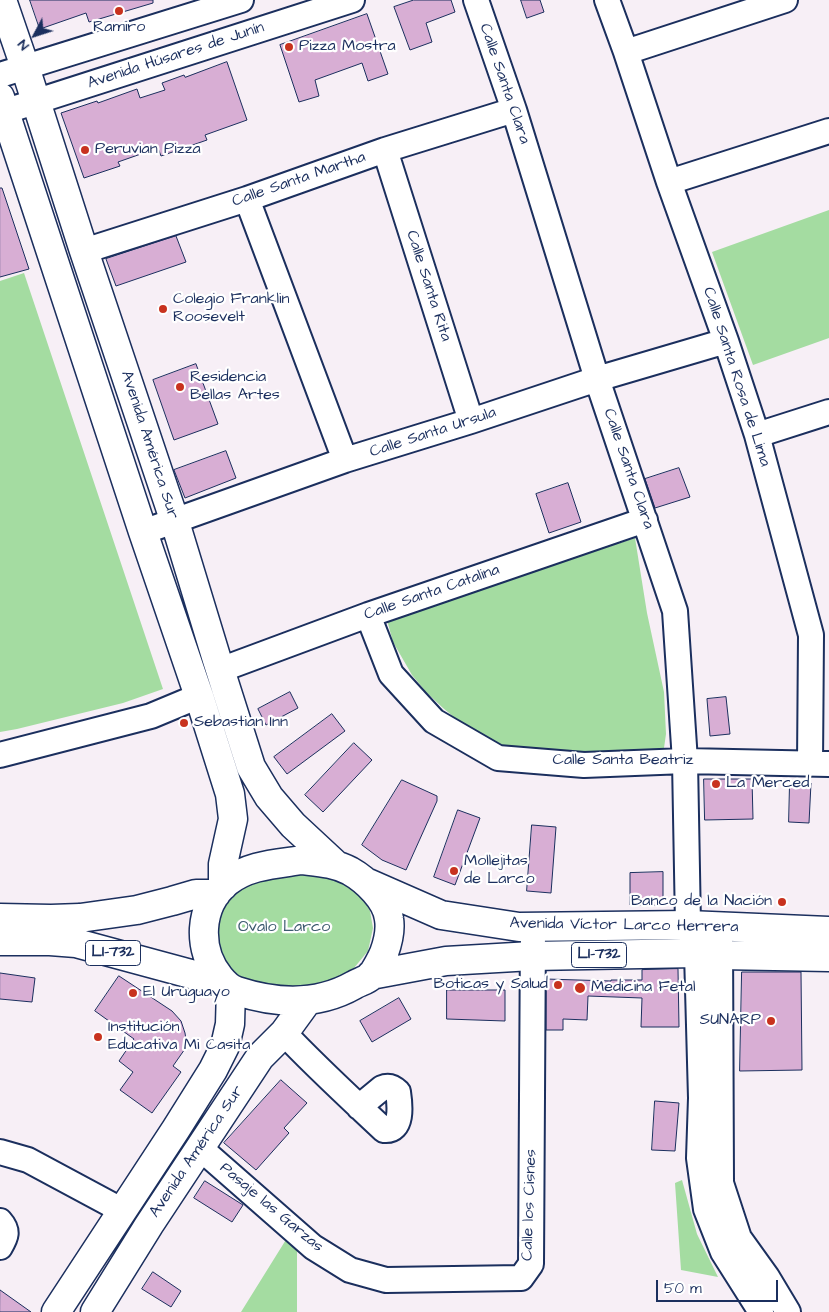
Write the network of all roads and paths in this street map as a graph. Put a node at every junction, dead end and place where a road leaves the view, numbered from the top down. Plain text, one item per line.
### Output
1 (2, 0) edge
2 (241, 0) edge
3 (352, 0) edge
4 (476, 0) edge
5 (607, 0) edge
6 (785, 0) edge
7 (626, 52) junction
8 (26, 67) junction
9 (0, 75) edge
10 (37, 101) junction
11 (2, 107) edge
12 (514, 110) junction
13 (829, 131) edge
14 (385, 150) junction
15 (669, 182) junction
16 (247, 199) junction
17 (84, 251) junction
18 (726, 341) junction
19 (597, 379) junction
20 (829, 412) edge
21 (471, 421) junction
22 (757, 435) junction
23 (346, 460) junction
24 (645, 520) junction
25 (175, 522) junction
26 (143, 532) junction
27 (368, 615) junction
28 (220, 670) junction
29 (199, 696) junction
30 (0, 755) edge
31 (685, 761) junction
32 (820, 764) edge
33 (335, 864) junction
34 (366, 883) junction
35 (220, 890) junction
36 (0, 918) edge
37 (688, 925) junction
38 (720, 926) junction
39 (526, 927) junction
40 (50, 930) junction
41 (829, 931) edge
42 (0, 941) edge
43 (708, 954) junction
44 (526, 957) junction
45 (829, 957) edge
46 (371, 976) junction
47 (228, 986) junction
48 (308, 1000) junction
49 (284, 1033) junction
50 (359, 1107) dead end
51 (200, 1148) junction
52 (0, 1152) edge
53 (123, 1212) junction
54 (0, 1221) edge
55 (0, 1248) edge
56 (521, 1278) joint
57 (56, 1312) edge
58 (96, 1312) edge
59 (761, 1312) edge
60 (788, 1312) edge

1 - 8 main road, Avenida América Sur
2 - 8 street, Avenida Húsares de Junín
3 - 10 street, Avenida Húsares de Junín
4 - 12 street, Calle Santa Clara
5 - 7 street, Calle Santa Rosa de Lima
6 - 7 street
7 - 15 street, Calle Santa Rosa de Lima
8 - 9 street, Avenida Húsares de Junín
8 - 10 main road, Avenida América Sur
10 - 11 street, Avenida Húsares de Junín
10 - 17 main road, Avenida América Sur
11 - 26 main road, Avenida América Sur
12 - 14 street, Calle Santa Martha
12 - 19 street, Calle Santa Clara
13 - 15 street
14 - 16 street, Calle Santa Martha
14 - 21 street, Calle Santa Rita
15 - 18 street, Calle Santa Rosa de Lima
16 - 17 street, Calle Santa Martha
16 - 23 street
17 - 25 main road, Avenida América Sur
18 - 19 street, Calle Santa Ursula
18 - 22 street, Calle Santa Rosa de Lima
19 - 21 street, Calle Santa Ursula
19 - 24 street, Calle Santa Clara
20 - 22 street
21 - 23 street, Calle Santa Ursula
22 - 32 street, Calle Santa Rosa de Lima
23 - 25 street, Calle Santa Ursula
24 - 27 street, Calle Santa Catalina
24 - 31 street, Calle Santa Clara
25 - 26 street, Calle Santa Ursula
25 - 28 main road, Avenida América Sur
26 - 29 main road, Avenida América Sur
27 - 28 street, Calle Santa Catalina
27 - 31 street, Calle Santa Beatriz
28 - 33 main road, Avenida América Sur
29 - 30 street
29 - 35 main road, Avenida América Sur
31 - 32 street, Calle Santa Beatriz
31 - 37 street, Calle Santa Clara
33 - 34 main road
33 - 35 main road
34 - 39 main road, Avenida Víctor Larco Herrera / LI-732
34 - 46 main road
35 - 40 main road, LI-732
35 - 47 main road
36 - 40 main road, LI-732
37 - 38 main road, Avenida Víctor Larco Herrera / LI-732
37 - 39 main road, Avenida Víctor Larco Herrera / LI-732
37 - 43 street, Calle Santa Clara
38 - 41 main road, Avenida Víctor Larco Herrera / LI-732
38 - 43 street
39 - 44 street, Calle los Cisnes
40 - 42 main road, LI-732
40 - 47 main road, LI-732
43 - 44 main road, Avenida Víctor Larco Herrera / LI-732
43 - 45 main road, Avenida Víctor Larco Herrera / LI-732
43 - 59 street
43 - 60 street
44 - 46 main road, Avenida Víctor Larco Herrera / LI-732
44 - 56 street, Calle los Cisnes
46 - 48 main road
47 - 48 main road
47 - 53 main road, Avenida América Sur
48 - 49 main road, Avenida América Sur
49 - 50 street
49 - 51 main road, Avenida América Sur
51 - 56 street, Pasaje las Garzas
51 - 58 main road, Avenida América Sur
52 - 53 street
53 - 57 main road, Avenida América Sur
54 - 55 street

